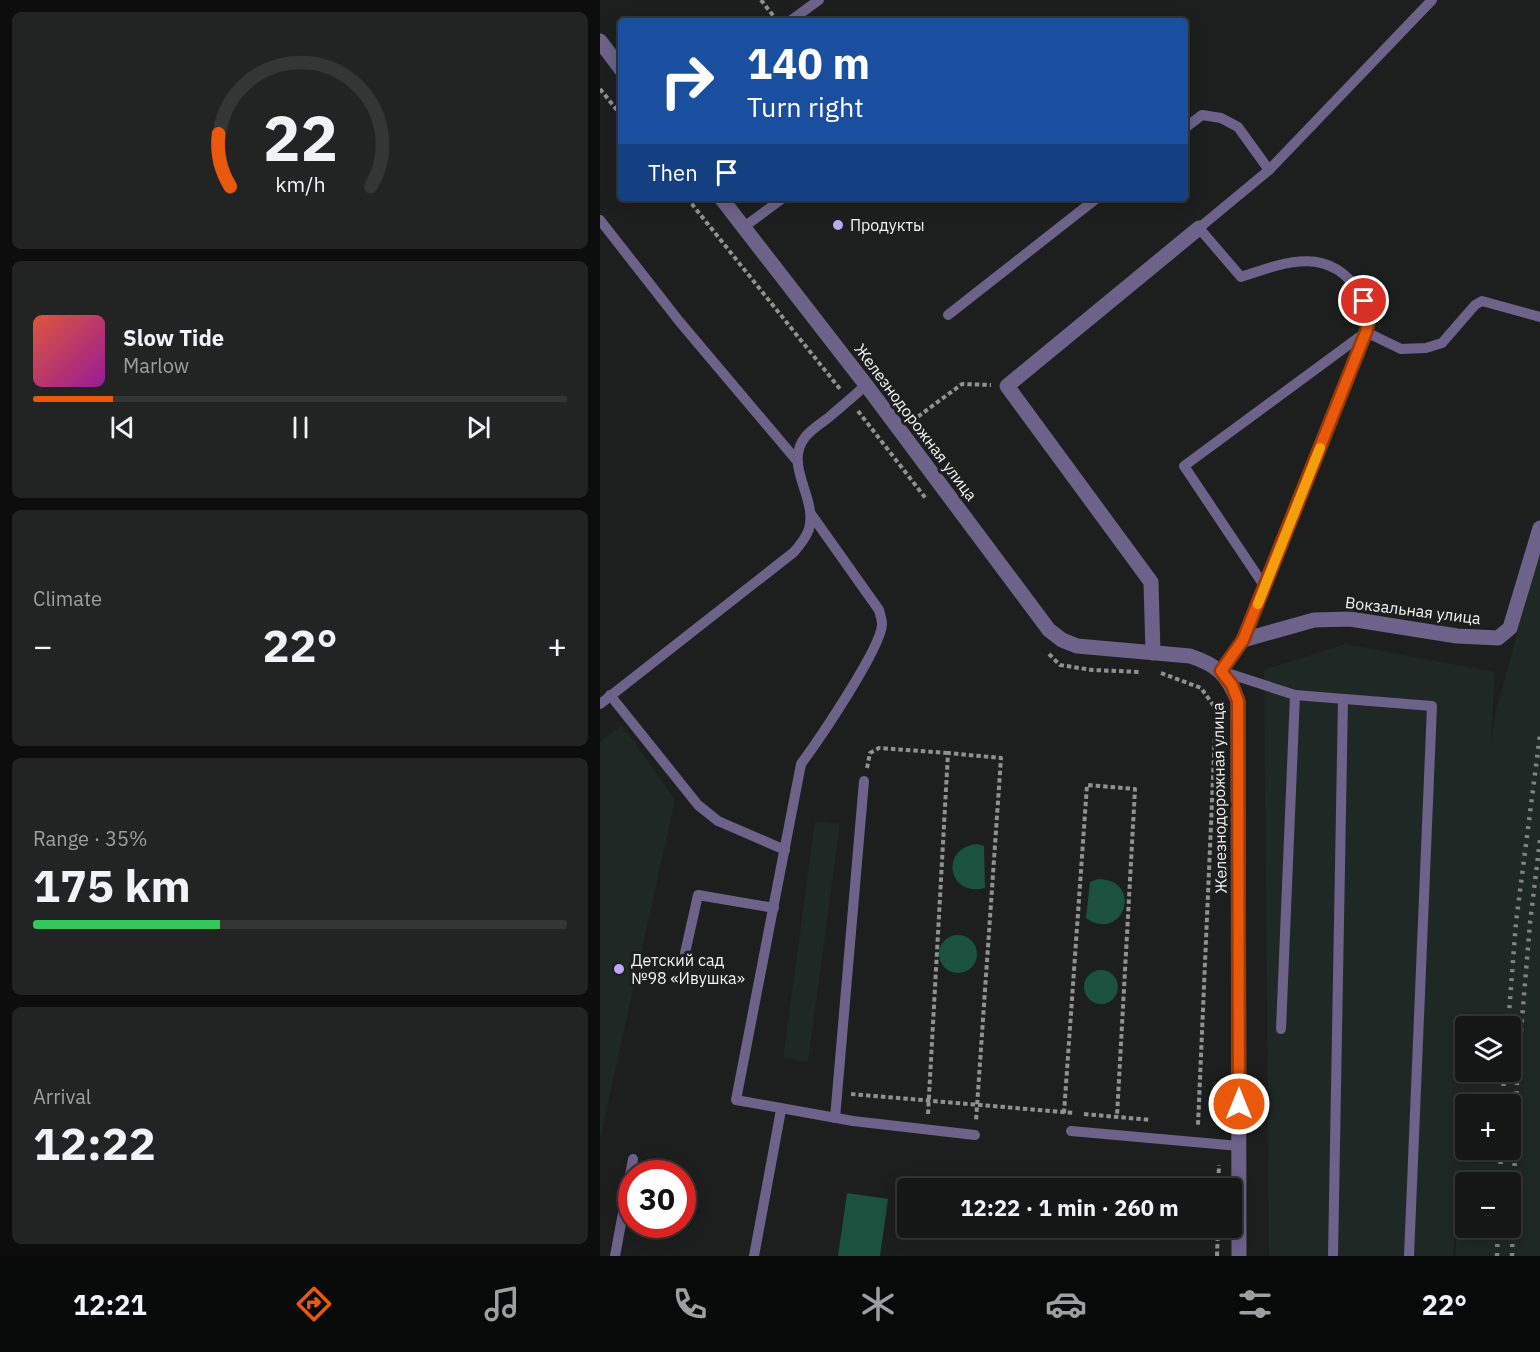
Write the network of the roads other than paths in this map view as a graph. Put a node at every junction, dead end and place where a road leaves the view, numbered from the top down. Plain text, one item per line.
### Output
1 (819, 0) edge
2 (1432, 0) edge
3 (794, 18) edge
4 (600, 41) edge
5 (618, 65) edge
6 (1188, 126) edge
7 (1269, 170) junction
8 (723, 201) edge
9 (779, 201) edge
10 (1093, 201) edge
11 (600, 220) edge
12 (744, 227) junction
13 (1200, 228) junction
14 (948, 315) dead end
15 (1540, 317) edge
16 (1366, 332) junction
17 (866, 385) junction
18 (798, 462) junction
19 (811, 514) junction
20 (1540, 528) edge
21 (1265, 587) junction
22 (1243, 640) junction
23 (1153, 652) junction
24 (1221, 671) junction
25 (610, 695) junction
26 (1295, 695) junction
27 (1343, 699) junction
28 (600, 704) edge
29 (864, 781) road end
30 (785, 850) junction
31 (774, 908) junction
32 (685, 953) dead end
33 (1281, 1029) dead end
34 (781, 1110) junction
35 (835, 1118) junction
36 (1071, 1131) dead end
37 (975, 1135) road end
38 (1239, 1146) junction
39 (633, 1159) dead end
40 (615, 1256) edge
41 (754, 1256) edge
42 (1239, 1256) edge
43 (1333, 1256) edge
44 (1410, 1256) edge

1 - 3 lane
2 - 7 lane
4 - 5 street
6 - 7 lane
7 - 13 lane
8 - 12 street, Железнодорожная улица
9 - 12 lane
10 - 14 lane
11 - 18 lane
12 - 17 street, Железнодорожная улица
13 - 16 lane
13 - 23 street
15 - 16 lane
16 - 21 lane
16 - 21 lane
17 - 18 lane
17 - 23 street, Железнодорожная улица
18 - 19 lane
19 - 25 lane
19 - 30 lane
20 - 22 street, Вокзальная улица
21 - 22 lane
22 - 24 lane
23 - 24 street, Железнодорожная улица
24 - 26 lane
24 - 38 street, Железнодорожная улица
25 - 28 lane
25 - 30 lane
26 - 27 lane
26 - 33 lane
27 - 43 lane
27 - 44 lane
29 - 35 lane
30 - 31 lane
31 - 32 lane
31 - 34 lane
34 - 35 lane
34 - 41 lane
35 - 37 lane
36 - 38 lane
38 - 42 street, Железнодорожная улица
39 - 40 lane

